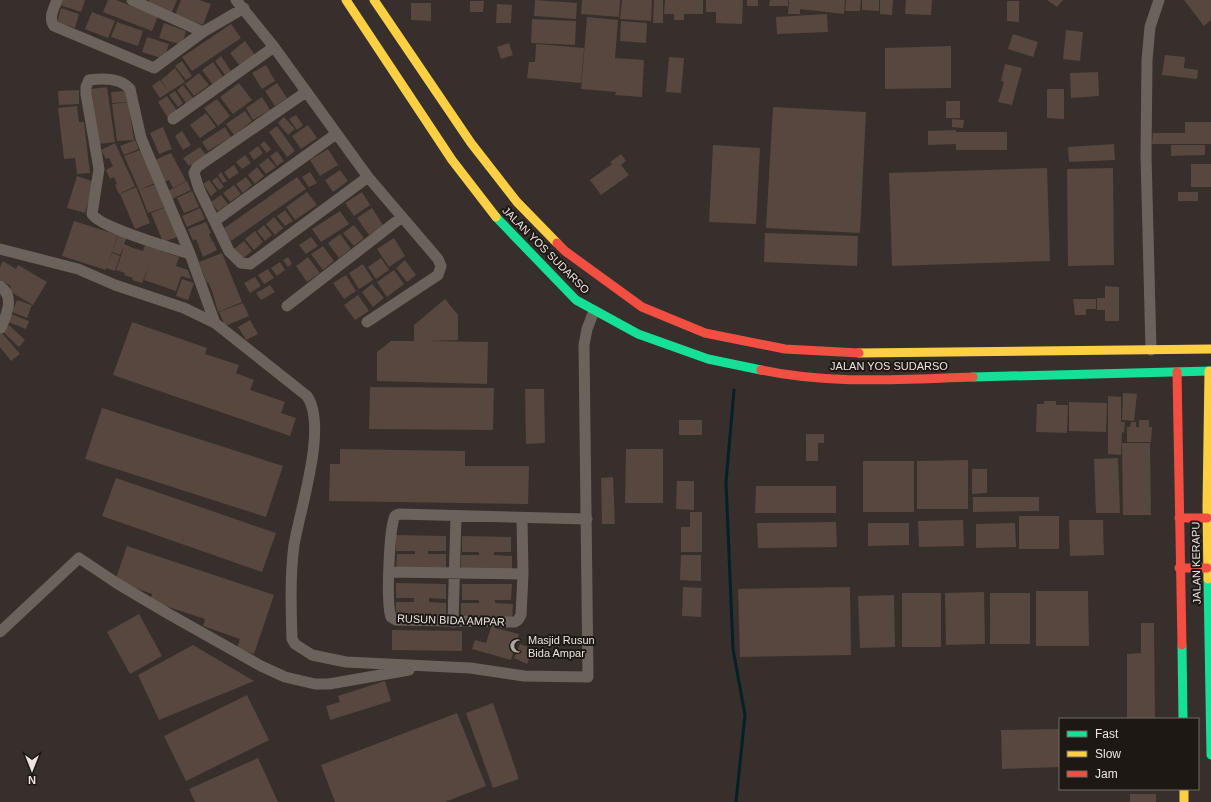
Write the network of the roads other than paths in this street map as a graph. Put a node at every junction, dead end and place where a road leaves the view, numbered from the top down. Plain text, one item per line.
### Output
1 (57, 0) edge
2 (132, 0) edge
3 (346, 0) edge
4 (374, 0) edge
5 (1159, 0) edge
6 (144, 3) edge
7 (240, 4) edge
8 (203, 32) junction
9 (274, 47) junction
10 (306, 92) junction
11 (173, 119) dead end
12 (336, 134) junction
13 (368, 177) junction
14 (402, 217) junction
15 (216, 220) junction
16 (0, 249) edge
17 (190, 254) junction
18 (0, 286) edge
19 (287, 306) dead end
20 (594, 311) junction
21 (367, 322) dead end
22 (215, 323) junction
23 (1, 328) dead end
24 (694, 341) junction
25 (1211, 349) edge
26 (1151, 350) junction
27 (1210, 371) edge
28 (1177, 372) junction
29 (456, 516) junction
30 (1179, 518) junction
31 (1207, 518) junction
32 (522, 519) junction
33 (587, 519) junction
34 (1179, 568) junction
35 (1207, 568) junction
36 (389, 572) junction
37 (454, 573) junction
38 (523, 574) junction
39 (453, 622) junction
40 (0, 632) edge
41 (433, 666) junction
42 (1183, 718) edge
43 (1211, 755) edge
44 (1184, 790) edge
45 (1184, 802) edge

1 - 8 street
2 - 6 street
3 - 20 main road, JALAN YOS SUDARSO
4 - 24 main road, JALAN YOS SUDARSO
5 - 26 street
6 - 8 street
7 - 8 street
7 - 9 street
9 - 10 street
9 - 11 street
10 - 12 street
10 - 15 street
12 - 13 street
12 - 15 street
13 - 14 street
13 - 15 street
14 - 19 street
14 - 21 street
16 - 22 street
17 - 17 street
17 - 22 street
18 - 23 street
20 - 24 main road, JALAN YOS SUDARSO
20 - 33 street
22 - 41 street
24 - 26 main road, JALAN YOS SUDARSO
24 - 28 main road, JALAN YOS SUDARSO
25 - 26 main road, JALAN YOS SUDARSO
27 - 28 main road, JALAN YOS SUDARSO
27 - 31 main road, JALAN KERAPU
28 - 30 main road, JALAN KERAPU
29 - 32 street, RUSUN BIDA AMPAR
29 - 36 street, RUSUN BIDA AMPAR
29 - 37 street
30 - 31 main road
30 - 34 main road, JALAN KERAPU
31 - 35 main road, JALAN KERAPU
32 - 33 street, RUSUN BIDA AMPAR
32 - 38 street, RUSUN BIDA AMPAR
33 - 41 street
34 - 35 main road
34 - 42 main road, JALAN KERAPU
35 - 43 main road, JALAN KERAPU
36 - 37 street
36 - 39 street, RUSUN BIDA AMPAR
37 - 38 street
37 - 39 street
38 - 39 street, RUSUN BIDA AMPAR
40 - 41 street
44 - 45 main road

